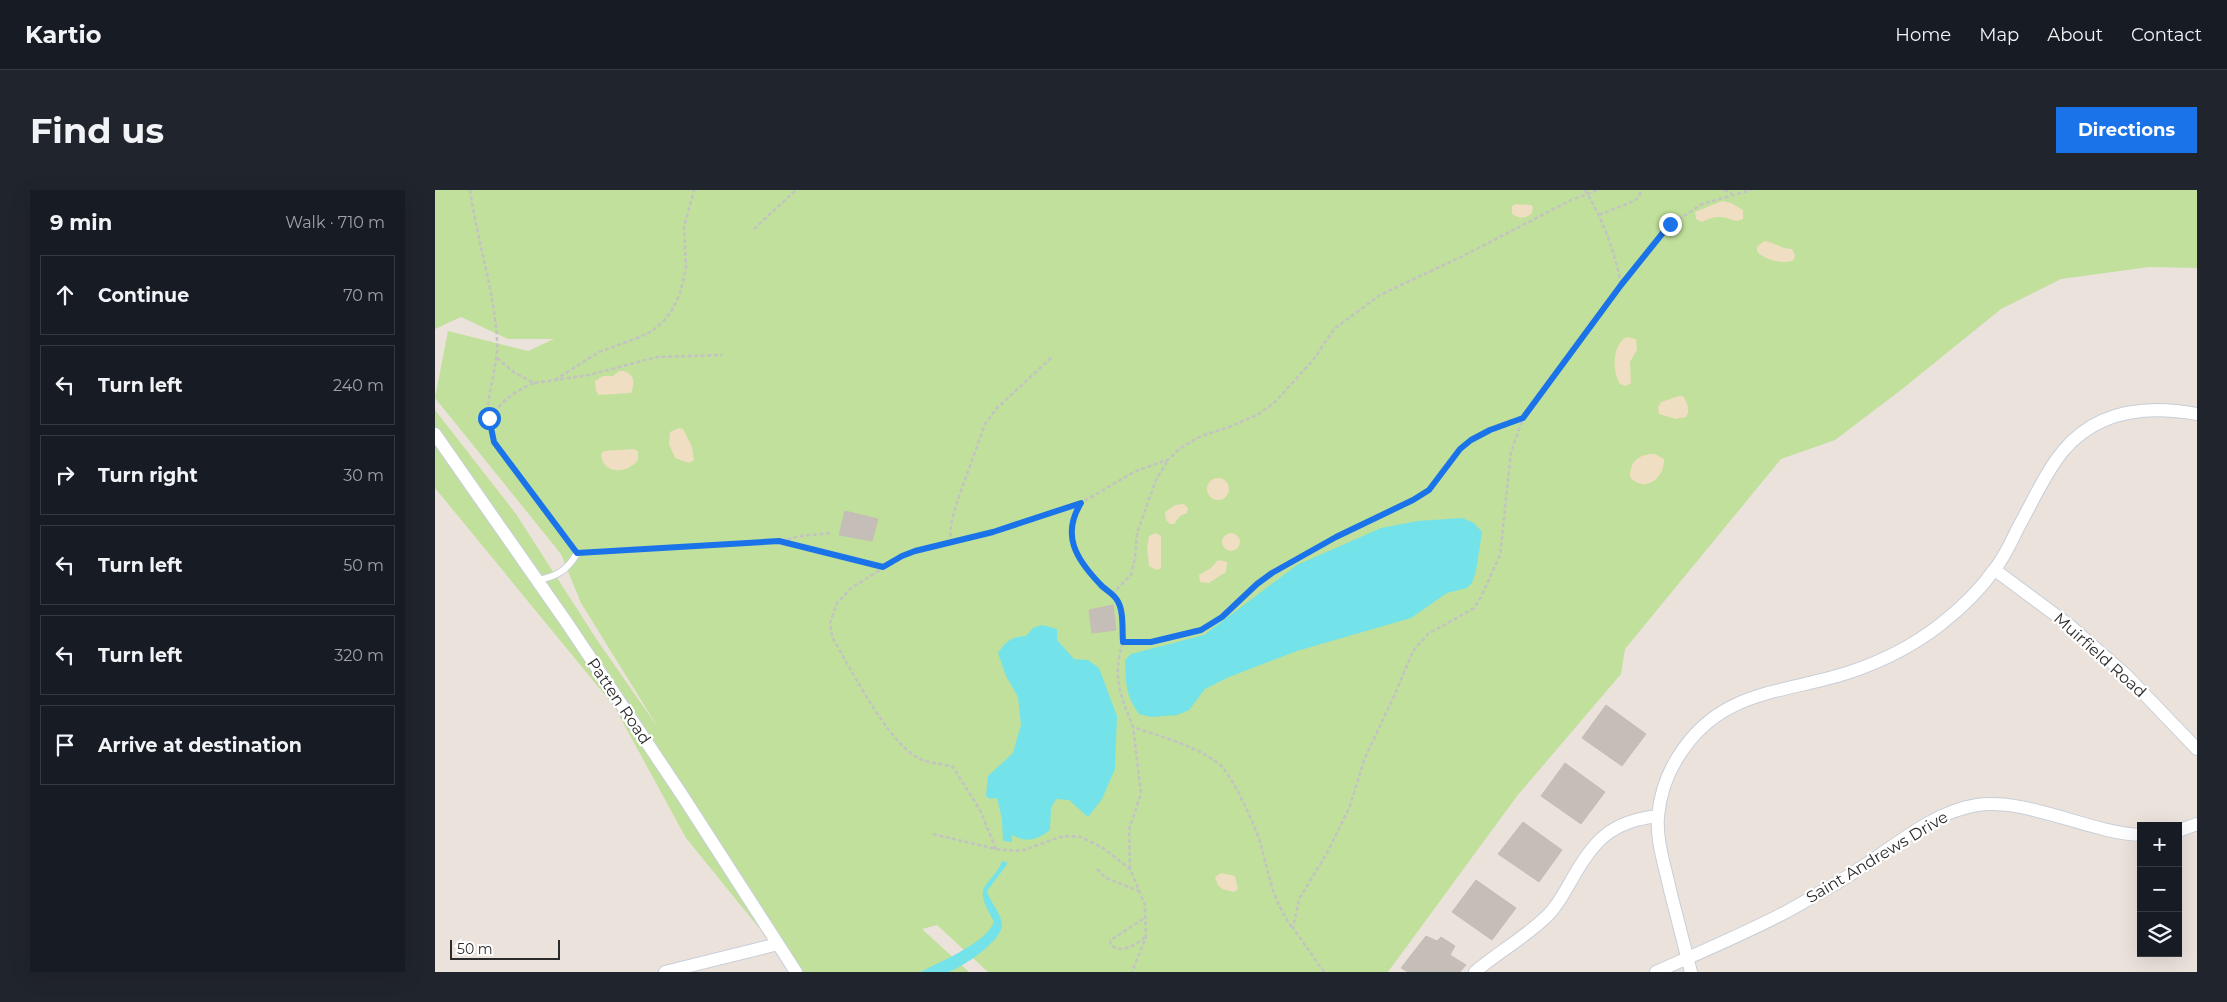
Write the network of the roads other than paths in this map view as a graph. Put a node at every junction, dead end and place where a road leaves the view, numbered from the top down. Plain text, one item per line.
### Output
1 (2197, 414) edge
2 (435, 434) edge
3 (577, 553) road end
4 (1995, 570) junction
5 (537, 580) junction
6 (2197, 749) edge
7 (1658, 816) junction
8 (2197, 824) edge
9 (2182, 830) edge
10 (2137, 835) edge
11 (778, 944) junction
12 (1687, 958) junction
13 (665, 972) edge
14 (796, 972) edge
15 (1475, 972) edge
16 (1656, 972) edge
17 (1691, 972) edge

1 - 4 street
2 - 5 street, Patten Road
3 - 5 lane
4 - 6 street, Muirfield Road
4 - 7 street
5 - 11 street, Patten Road
7 - 12 street
7 - 15 street
8 - 9 street
10 - 12 street, Saint Andrews Drive
11 - 13 street
11 - 14 street, Patten Road
12 - 16 street, Saint Andrews Drive
12 - 17 street

